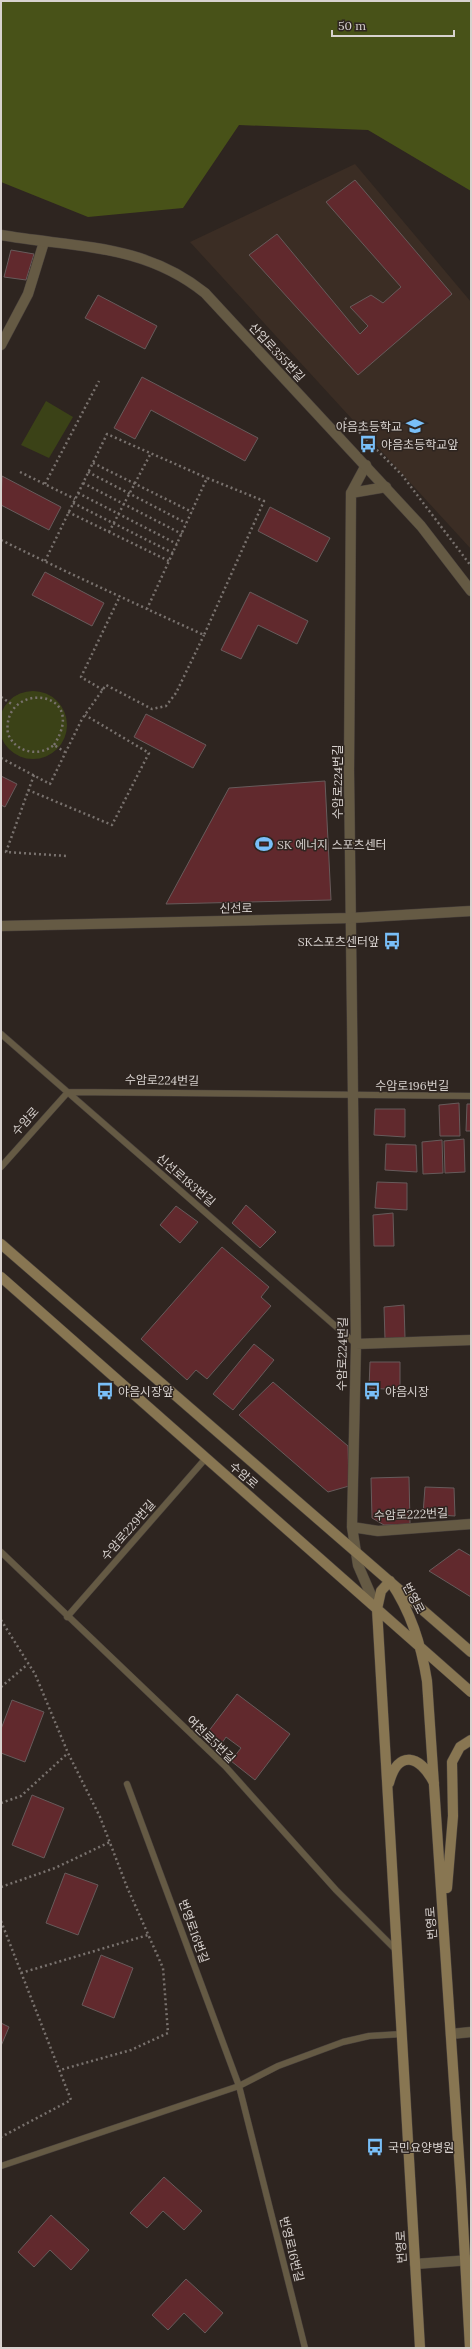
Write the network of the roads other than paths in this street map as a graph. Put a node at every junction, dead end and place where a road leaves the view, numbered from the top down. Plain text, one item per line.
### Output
1 (1, 235) edge
2 (44, 242) junction
3 (1, 345) edge
4 (366, 465) junction
5 (386, 487) junction
6 (351, 493) junction
7 (471, 591) edge
8 (471, 911) edge
9 (351, 918) junction
10 (1, 926) edge
11 (1, 1034) edge
12 (68, 1092) junction
13 (352, 1096) junction
14 (471, 1096) edge
15 (1, 1167) edge
16 (1, 1244) edge
17 (1, 1277) edge
18 (471, 1340) edge
19 (356, 1344) junction
20 (206, 1458) junction
21 (471, 1524) edge
22 (352, 1527) junction
23 (355, 1550) junction
24 (1, 1552) edge
25 (390, 1581) junction
26 (377, 1609) junction
27 (67, 1617) junction
28 (421, 1648) junction
29 (471, 1652) edge
30 (471, 1692) edge
31 (471, 1740) edge
32 (127, 1784) dead end
33 (435, 1786) junction
34 (387, 1789) junction
35 (444, 1918) junction
36 (397, 1951) junction
37 (471, 2032) edge
38 (402, 2034) junction
39 (452, 2034) junction
40 (239, 2086) junction
41 (1, 2166) edge
42 (468, 2260) edge
43 (416, 2264) junction
44 (305, 2348) edge
45 (420, 2348) edge
46 (470, 2348) edge

1 - 2 street, 산업로355번길
2 - 3 street
2 - 4 street, 산업로355번길
4 - 5 street, 산업로355번길
4 - 6 street
5 - 6 street
5 - 7 street, 산업로355번길
6 - 9 street, 수암로224번길
8 - 9 street, 신선로
9 - 10 street, 신선로
9 - 13 street, 수암로224번길
11 - 12 lane, 신선로183번길
12 - 13 lane, 수암로224번길
12 - 15 lane, 수암로
12 - 19 lane, 신선로183번길
13 - 14 lane, 수암로196번길
13 - 19 street, 수암로224번길
16 - 23 main road, 수암로
17 - 20 main road, 수암로
18 - 19 street
19 - 22 street, 수암로224번길
20 - 26 main road, 수암로
20 - 27 lane, 수암로229번길
21 - 22 street, 수암로222번길
22 - 23 street, 수암로224번길
23 - 25 main road, 수암로
23 - 26 street, 수암로224번길
24 - 27 lane, 여천로5번길
25 - 26 main road, 번영로
25 - 28 main road, 번영로
25 - 29 main road, 수암로
26 - 28 main road, 수암로
26 - 34 main road, 번영로
27 - 36 lane, 여천로5번길
28 - 30 main road, 수암로
28 - 33 main road, 번영로
31 - 35 main road
32 - 40 lane, 번영로16번길
33 - 34 main road
33 - 35 main road, 번영로
34 - 36 main road, 번영로
35 - 39 main road, 번영로
36 - 38 main road, 번영로
37 - 39 street
38 - 40 lane
38 - 43 main road, 번영로
39 - 42 main road, 번영로
40 - 41 lane
40 - 44 lane, 번영로16번길
42 - 43 street
42 - 46 main road, 번영로
43 - 45 main road, 번영로

